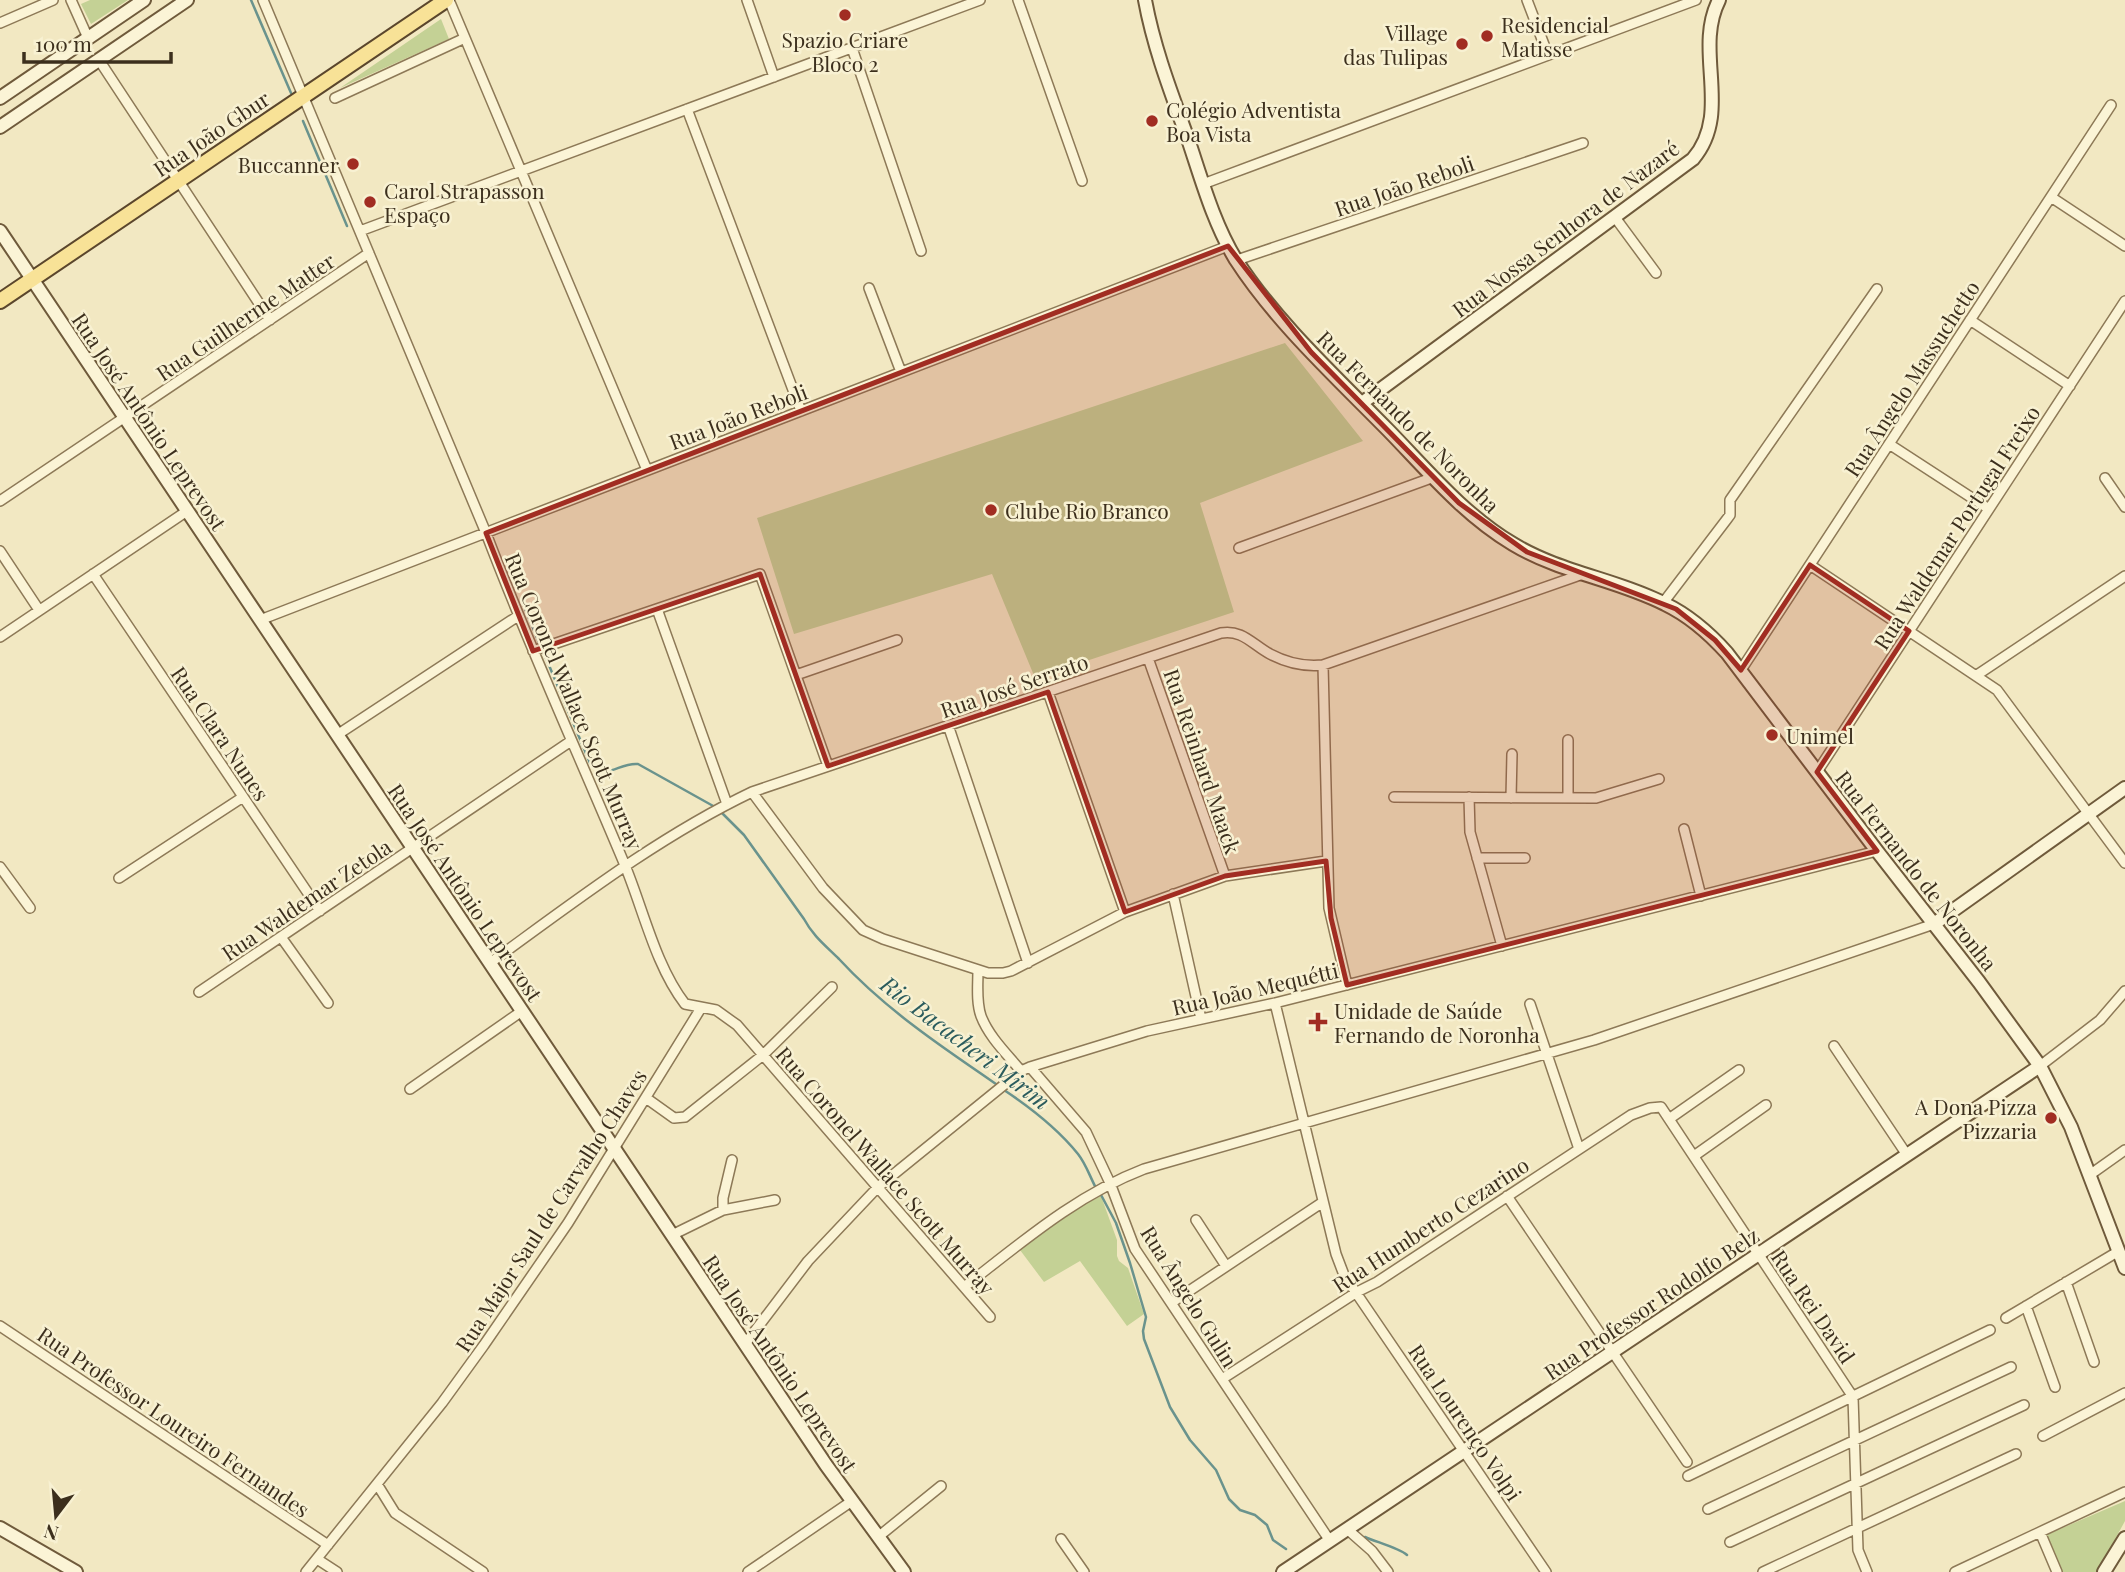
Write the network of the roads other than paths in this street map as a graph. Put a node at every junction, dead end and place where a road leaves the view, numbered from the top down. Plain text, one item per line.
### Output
1 (53, 0) edge
2 (71, 0) edge
3 (144, 0) edge
4 (187, 0) edge
5 (264, 0) edge
6 (447, 0) edge
7 (747, 0) edge
8 (980, 0) edge
9 (1018, 0) edge
10 (1145, 0) edge
11 (1527, 0) edge
12 (1696, 0) edge
13 (1719, 0) edge
14 (0, 23) edge
15 (465, 37) junction
16 (88, 38) junction
17 (852, 48) junction
18 (1548, 55) junction
19 (99, 60) junction
20 (774, 77) junction
21 (303, 96) junction
22 (0, 98) edge
23 (335, 99) dead end
24 (2111, 105) dead end
25 (687, 109) junction
26 (0, 127) edge
27 (1583, 143) dead end
28 (521, 171) junction
29 (178, 181) junction
30 (1082, 181) dead end
31 (1203, 184) junction
32 (2051, 197) junction
33 (1614, 216) junction
34 (360, 230) junction
35 (0, 231) edge
36 (1228, 246) junction
37 (2125, 246) edge
38 (921, 251) dead end
39 (369, 253) junction
40 (1237, 260) junction
41 (1656, 273) dead end
42 (33, 279) junction
43 (869, 288) dead end
44 (1877, 289) dead end
45 (0, 301) edge
46 (2125, 301) edge
47 (270, 320) junction
48 (1970, 320) junction
49 (901, 372) junction
50 (2070, 386) junction
51 (1362, 403) junction
52 (802, 411) junction
53 (125, 417) junction
54 (1889, 444) junction
55 (647, 470) junction
56 (1434, 478) junction
57 (2105, 478) dead end
58 (0, 501) edge
59 (2125, 507) edge
60 (1989, 509) junction
61 (187, 511) junction
62 (486, 533) junction
63 (1239, 548) dead end
64 (0, 551) edge
65 (1810, 565) junction
66 (93, 574) junction
67 (1580, 575) junction
68 (2125, 576) edge
69 (1663, 603) junction
70 (657, 609) junction
71 (40, 610) junction
72 (518, 617) junction
73 (260, 620) junction
74 (1909, 631) junction
75 (0, 637) edge
76 (897, 640) dead end
77 (533, 651) junction
78 (1148, 658) junction
79 (1323, 665) junction
80 (1741, 670) junction
81 (796, 675) junction
82 (1977, 675) junction
83 (1048, 692) junction
84 (948, 726) junction
85 (337, 735) junction
86 (1568, 740) dead end
87 (572, 741) junction
88 (1512, 754) dead end
89 (828, 766) junction
90 (1817, 772) junction
91 (1659, 779) dead end
92 (2125, 788) edge
93 (752, 792) junction
94 (243, 797) junction
95 (1394, 797) dead end
96 (1469, 797) junction
97 (1511, 798) junction
98 (1567, 798) junction
99 (721, 808) junction
100 (2090, 815) junction
101 (1684, 829) dead end
102 (413, 848) junction
103 (1877, 851) junction
104 (1477, 858) junction
105 (1525, 858) dead end
106 (1326, 861) junction
107 (2125, 863) edge
108 (625, 865) junction
109 (0, 867) edge
110 (1225, 876) junction
111 (119, 878) dead end
112 (1173, 894) junction
113 (1701, 896) junction
114 (30, 908) dead end
115 (320, 911) junction
116 (1125, 912) junction
117 (1934, 924) junction
118 (281, 937) junction
119 (1502, 946) junction
120 (1028, 962) junction
121 (490, 963) junction
122 (978, 971) junction
123 (1346, 985) junction
124 (832, 987) dead end
125 (2125, 991) edge
126 (199, 992) dead end
127 (328, 1003) dead end
128 (1275, 1003) junction
129 (685, 1004) junction
130 (1530, 1004) dead end
131 (701, 1008) junction
132 (522, 1011) junction
133 (1200, 1019) junction
134 (688, 1029) junction
135 (1835, 1046) dead end
136 (1547, 1053) junction
137 (763, 1055) junction
138 (2040, 1066) junction
139 (1030, 1067) junction
140 (1739, 1070) dead end
141 (1021, 1071) junction
142 (410, 1089) dead end
143 (646, 1098) junction
144 (1766, 1105) dead end
145 (1661, 1107) joint
146 (1669, 1119) junction
147 (1305, 1122) junction
148 (614, 1148) junction
149 (1579, 1149) junction
150 (2125, 1150) edge
151 (1907, 1155) junction
152 (1694, 1156) junction
153 (732, 1160) dead end
154 (2091, 1174) junction
155 (1107, 1185) junction
156 (877, 1187) junction
157 (1507, 1196) junction
158 (775, 1200) dead end
159 (1323, 1202) junction
160 (723, 1210) junction
161 (1196, 1220) dead end
162 (672, 1235) junction
163 (2119, 1251) junction
164 (1759, 1254) junction
165 (1226, 1266) junction
166 (2125, 1268) edge
167 (2066, 1282) junction
168 (964, 1287) junction
169 (1357, 1292) junction
170 (1171, 1303) junction
171 (2026, 1306) junction
172 (990, 1317) dead end
173 (2006, 1318) dead end
174 (0, 1325) edge
175 (1990, 1330) dead end
176 (745, 1344) junction
177 (1612, 1352) junction
178 (2094, 1362) dead end
179 (2011, 1367) dead end
180 (1222, 1379) junction
181 (2055, 1387) dead end
182 (2125, 1393) edge
183 (1853, 1396) junction
184 (2024, 1405) dead end
185 (2043, 1436) dead end
186 (1854, 1439) junction
187 (1464, 1451) junction
188 (2016, 1454) dead end
189 (1687, 1462) dead end
190 (1688, 1476) dead end
191 (377, 1484) junction
192 (1856, 1485) junction
193 (941, 1486) dead end
194 (2125, 1492) edge
195 (852, 1501) junction
196 (1709, 1509) dead end
197 (0, 1528) edge
198 (1857, 1528) junction
199 (1347, 1529) junction
200 (2040, 1532) junction
201 (878, 1537) junction
202 (2125, 1538) edge
203 (1061, 1539) dead end
204 (1330, 1541) junction
205 (1730, 1542) dead end
206 (328, 1545) junction
207 (317, 1559) junction
208 (76, 1572) edge
209 (306, 1572) edge
210 (337, 1572) edge
211 (482, 1572) edge
212 (748, 1572) edge
213 (904, 1572) edge
214 (1084, 1572) edge
215 (1283, 1572) edge
216 (1388, 1572) edge
217 (1546, 1572) edge
218 (1763, 1572) edge
219 (1867, 1572) edge
220 (1955, 1572) edge
221 (2057, 1572) edge
222 (2104, 1572) edge

1 - 14 street
2 - 16 street
3 - 16 street
4 - 19 street
5 - 21 street, Rua Coronel Wallace Scott Murray
6 - 15 street
6 - 21 main road, Rua João Gbur
7 - 20 street
8 - 17 street
9 - 30 street
10 - 31 street, Rua Fernando de Noronha
11 - 18 street
12 - 18 street
13 - 33 street, Rua Nossa Senhora de Nazaré
15 - 23 street
15 - 28 street
16 - 19 street
16 - 22 street
17 - 20 street
17 - 38 street
18 - 31 street
19 - 26 street
19 - 29 street
20 - 25 street
21 - 29 main road, Rua João Gbur
21 - 34 street, Rua Coronel Wallace Scott Murray
24 - 32 street, Rua Ângelo Massuchetto
25 - 28 street
25 - 52 street
27 - 40 street, Rua João Reboli
28 - 34 street
28 - 55 street
29 - 42 main road, Rua João Gbur
29 - 47 street
31 - 36 street, Rua Fernando de Noronha
32 - 37 street
32 - 48 street, Rua Ângelo Massuchetto
33 - 41 street
33 - 51 street, Rua Nossa Senhora de Nazaré
34 - 39 street, Rua Coronel Wallace Scott Murray
35 - 42 street, Rua José Antônio Leprevost
36 - 40 street, Rua Fernando de Noronha
36 - 49 street, Rua João Reboli
39 - 47 street, Rua Guilherme Matter
39 - 62 street, Rua Coronel Wallace Scott Murray
40 - 51 street, Rua Fernando de Noronha
42 - 45 main road, Rua João Gbur
42 - 53 street, Rua José Antônio Leprevost
43 - 49 street
44 - 69 street
46 - 50 street, Rua Waldemar Portugal Freixo
47 - 53 street, Rua Guilherme Matter
48 - 50 street
48 - 54 street, Rua Ângelo Massuchetto
49 - 52 street, Rua João Reboli
50 - 60 street, Rua Waldemar Portugal Freixo
51 - 56 street, Rua Fernando de Noronha
52 - 55 street, Rua João Reboli
53 - 58 street, Rua Guilherme Matter
53 - 61 street, Rua José Antônio Leprevost
54 - 60 street
54 - 65 street, Rua Ângelo Massuchetto
55 - 62 street, Rua João Reboli
56 - 63 street
56 - 67 street, Rua Fernando de Noronha
57 - 59 street
60 - 74 street, Rua Waldemar Portugal Freixo
61 - 66 street
61 - 73 street, Rua José Antônio Leprevost
62 - 72 street, Rua Coronel Wallace Scott Murray
62 - 73 street, Rua João Reboli
64 - 71 street
65 - 74 street
65 - 80 street, Rua Ângelo Massuchetto
66 - 71 street
66 - 94 street, Rua Clara Nunes
67 - 69 street, Rua Fernando de Noronha
67 - 79 street, Rua José Serrato
68 - 82 street
69 - 80 street, Rua Fernando de Noronha
70 - 77 street
70 - 81 street
70 - 99 street
71 - 75 street
72 - 77 street, Rua Coronel Wallace Scott Murray
72 - 85 street
73 - 85 street, Rua José Antônio Leprevost
74 - 82 street
74 - 90 street, Rua Waldemar Portugal Freixo
76 - 81 street
77 - 87 street, Rua Coronel Wallace Scott Murray
78 - 79 street, Rua José Serrato
78 - 83 street, Rua José Serrato
78 - 110 street, Rua Reinhard Maack
79 - 106 street
80 - 90 street, Rua Fernando de Noronha
81 - 89 street
82 - 100 street
83 - 84 street, Rua José Serrato
83 - 116 street
84 - 89 street, Rua José Serrato
84 - 120 street
85 - 102 street, Rua José Antônio Leprevost
86 - 98 street
87 - 102 street, Rua Waldemar Zetola
87 - 108 street, Rua Coronel Wallace Scott Murray
88 - 97 street
89 - 93 street, Rua José Serrato
90 - 103 street, Rua Fernando de Noronha
91 - 98 street
92 - 100 street
93 - 99 street, Rua José Serrato
93 - 122 street
94 - 111 street
94 - 115 street, Rua Clara Nunes
95 - 96 street
96 - 97 street
96 - 104 street
97 - 98 street
99 - 108 street, Rua José Serrato
100 - 107 street
100 - 117 street
101 - 113 street
102 - 115 street, Rua Waldemar Zetola
102 - 121 street, Rua José Antônio Leprevost
103 - 113 street, Rua João Mequétti
103 - 117 street, Rua Fernando de Noronha
104 - 105 street
104 - 119 street
106 - 110 street
106 - 123 street
108 - 121 street, Rua José Serrato
108 - 129 street, Rua Coronel Wallace Scott Murray
109 - 114 street
110 - 112 street
112 - 116 street
112 - 133 street
113 - 119 street, Rua João Mequétti
115 - 118 street, Rua Waldemar Zetola
116 - 120 street
117 - 136 street
117 - 138 street, Rua Fernando de Noronha
118 - 126 street, Rua Waldemar Zetola
118 - 127 street
119 - 123 street, Rua João Mequétti
120 - 122 street
121 - 132 street, Rua José Antônio Leprevost
122 - 141 street
123 - 128 street, Rua João Mequétti
124 - 137 street
125 - 138 street
128 - 133 street, Rua João Mequétti
128 - 147 street, Rua Lourenço Volpi
129 - 131 street, Rua Coronel Wallace Scott Murray
129 - 134 street
130 - 136 street
131 - 134 street, Rua Major Saul de Carvalho Chaves
131 - 137 street, Rua Coronel Wallace Scott Murray
132 - 142 street
132 - 148 street, Rua José Antônio Leprevost
133 - 139 street, Rua João Mequétti
134 - 143 street, Rua Major Saul de Carvalho Chaves
135 - 151 street
136 - 147 street
136 - 149 street
137 - 143 street
137 - 156 street, Rua Coronel Wallace Scott Murray
138 - 151 street, Rua Professor Rodolfo Belz
138 - 154 street, Rua Fernando de Noronha
139 - 141 street, Rua João Mequétti
139 - 155 street, Rua Ângelo Gulin
140 - 146 street
141 - 156 street, Rua João Mequétti
143 - 148 street, Rua Major Saul de Carvalho Chaves
144 - 152 street
145 - 146 street, Rua Rei David
145 - 149 street, Rua Humberto Cezarino
146 - 152 street, Rua Rei David
147 - 155 street
147 - 159 street, Rua Lourenço Volpi
148 - 162 street, Rua José Antônio Leprevost
148 - 191 street, Rua Major Saul de Carvalho Chaves
149 - 157 street, Rua Humberto Cezarino
150 - 154 street
151 - 164 street, Rua Professor Rodolfo Belz
152 - 164 street, Rua Rei David
153 - 160 street
154 - 163 street, Rua Fernando de Noronha
155 - 168 street
155 - 170 street, Rua Ângelo Gulin
156 - 168 street, Rua Coronel Wallace Scott Murray
156 - 176 street, Rua João Mequétti
157 - 169 street, Rua Humberto Cezarino
157 - 177 street
158 - 160 street
159 - 165 street
159 - 169 street, Rua Lourenço Volpi
160 - 162 street
161 - 165 street
162 - 176 street, Rua José Antônio Leprevost
163 - 166 street, Rua Fernando de Noronha
163 - 167 street
164 - 177 street, Rua Professor Rodolfo Belz
164 - 183 street, Rua Rei David
165 - 170 street
167 - 171 street
167 - 178 street
168 - 172 street, Rua Coronel Wallace Scott Murray
169 - 180 street, Rua Humberto Cezarino
169 - 187 street, Rua Lourenço Volpi
170 - 180 street, Rua Ângelo Gulin
171 - 173 street
171 - 181 street
174 - 206 street, Rua Professor Loureiro Fernandes
175 - 183 street
176 - 195 street, Rua José Antônio Leprevost
177 - 187 street, Rua Professor Rodolfo Belz
177 - 189 street
179 - 186 street
180 - 204 street, Rua Ângelo Gulin
182 - 185 street
183 - 186 street
183 - 190 street
184 - 192 street
186 - 192 street
186 - 196 street
187 - 199 street, Rua Professor Rodolfo Belz
187 - 217 street, Rua Lourenço Volpi
188 - 198 street
191 - 206 street, Rua Major Saul de Carvalho Chaves
191 - 211 street
192 - 198 street
192 - 205 street
193 - 201 street
194 - 200 street
195 - 201 street, Rua José Antônio Leprevost
195 - 212 street
197 - 208 street
198 - 218 street
198 - 219 street
199 - 204 street, Rua Professor Rodolfo Belz
199 - 216 street
200 - 220 street
200 - 221 street
201 - 213 street, Rua José Antônio Leprevost
202 - 222 street
203 - 214 street
204 - 215 street, Rua Professor Rodolfo Belz
206 - 207 street, Rua Major Saul de Carvalho Chaves
207 - 209 street, Rua Major Saul de Carvalho Chaves
207 - 210 street

